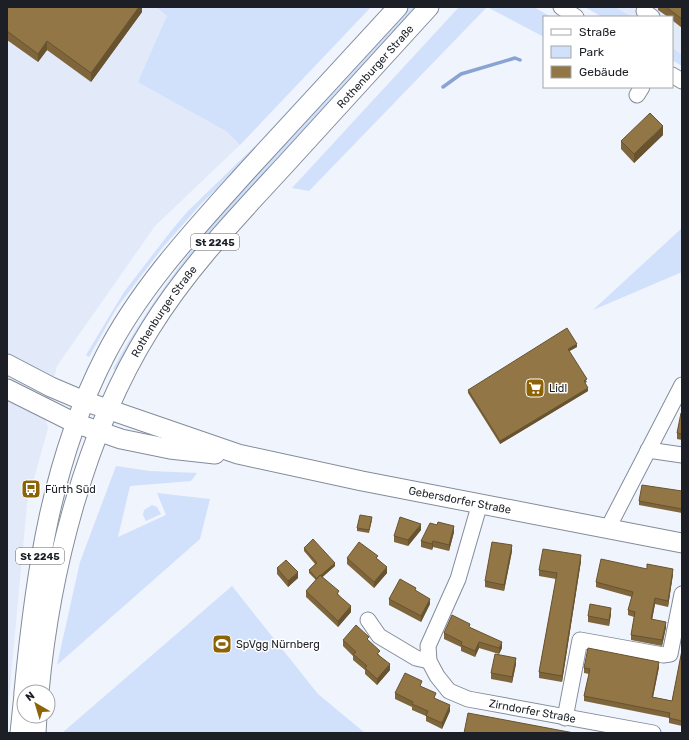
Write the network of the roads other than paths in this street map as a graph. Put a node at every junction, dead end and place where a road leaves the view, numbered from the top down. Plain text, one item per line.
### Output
1 (398, 7) edge
2 (429, 7) edge
3 (561, 7) edge
4 (574, 16) edge
5 (673, 76) edge
6 (682, 81) edge
7 (7, 364) edge
8 (682, 385) edge
9 (7, 389) edge
10 (84, 401) junction
11 (109, 410) junction
12 (75, 423) junction
13 (100, 432) junction
14 (648, 450) junction
15 (238, 454) junction
16 (682, 455) edge
17 (480, 503) junction
18 (608, 528) junction
19 (682, 543) edge
20 (682, 594) edge
21 (368, 620) dead end
22 (429, 661) junction
23 (25, 684) edge
24 (41, 684) edge
25 (565, 718) junction
26 (653, 733) edge

1 - 10 main road, Rothenburger Straße / St 2245
2 - 11 main road, Rothenburger Straße / St 2245
3 - 4 street
5 - 6 street
7 - 10 main road, Gebersdorfer Straße
8 - 14 street
9 - 12 main road, Gebersdorfer Straße
10 - 11 main road, Gebersdorfer Straße
10 - 12 main road, Rothenburger Straße / St 2245
11 - 13 main road, Rothenburger Straße / St 2245
11 - 15 main road, Gebersdorfer Straße
12 - 13 main road, Gebersdorfer Straße
12 - 23 main road, Rothenburger Straße / St 2245
13 - 15 main road, Gebersdorfer Straße
13 - 24 main road, Rothenburger Straße / St 2245
14 - 16 street
14 - 18 street
15 - 17 main road, Gebersdorfer Straße
17 - 18 main road, Gebersdorfer Straße
17 - 22 street
18 - 19 main road, Gebersdorfer Straße
20 - 25 street
21 - 22 street
22 - 25 street, Zirndorfer Straße
25 - 26 street, Zirndorfer Straße

